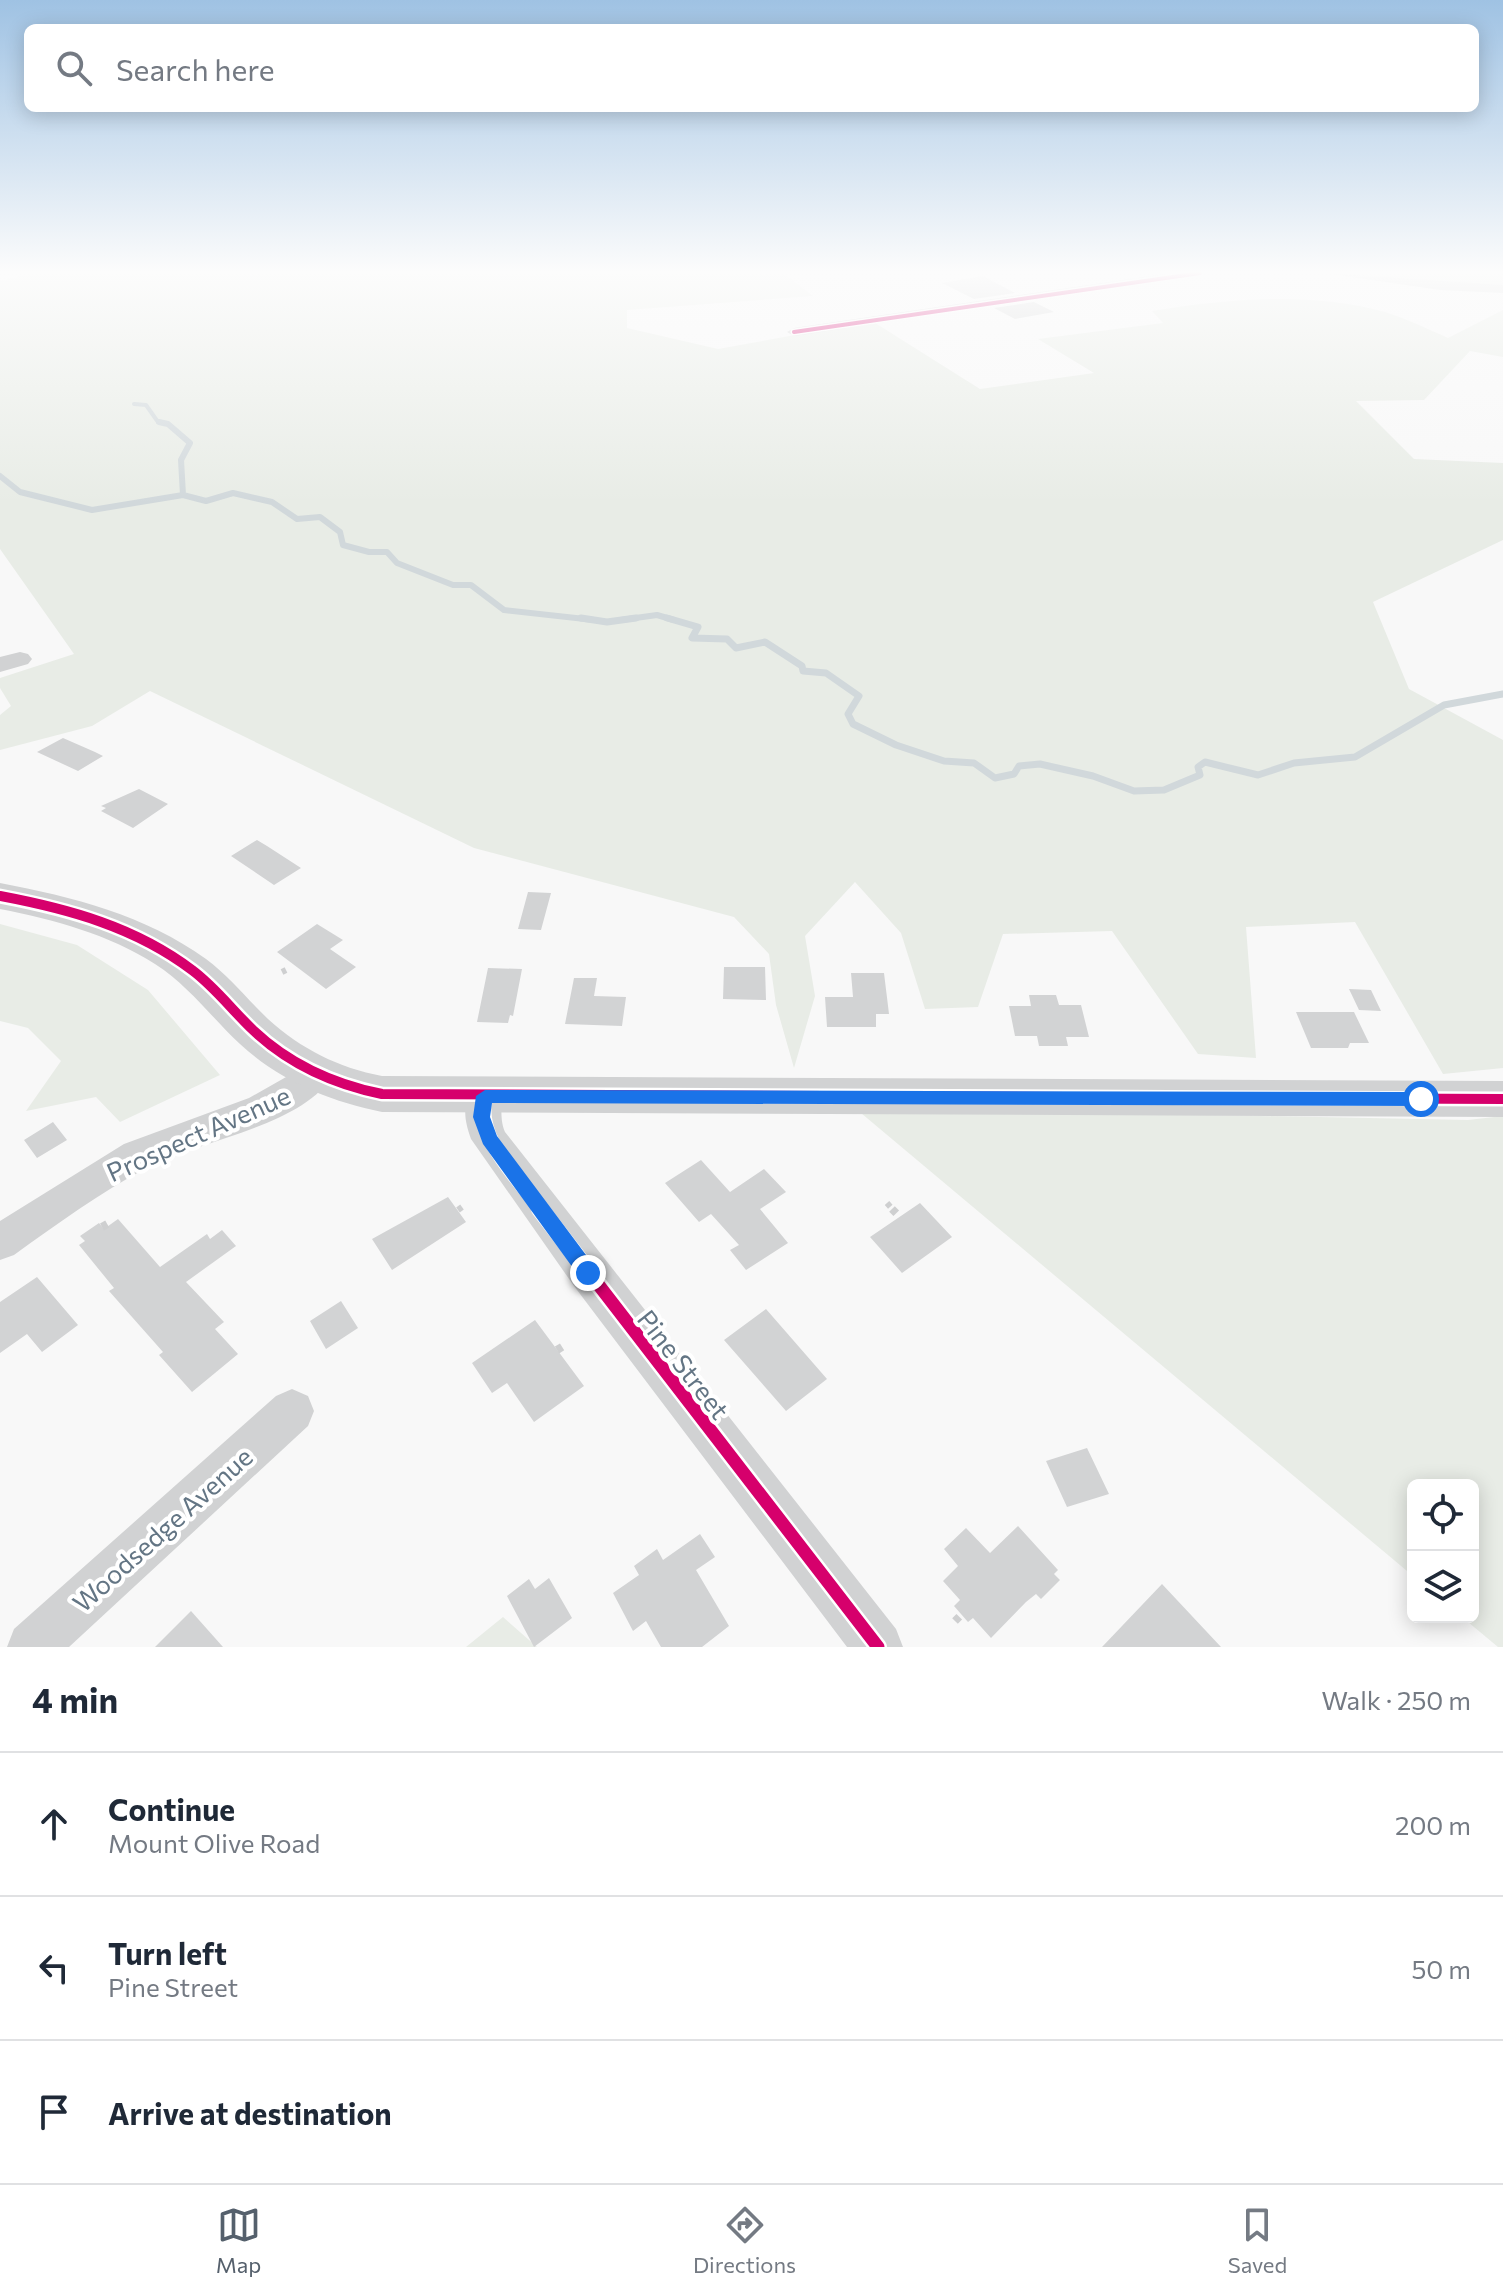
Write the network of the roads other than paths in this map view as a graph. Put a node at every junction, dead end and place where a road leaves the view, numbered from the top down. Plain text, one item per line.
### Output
1 (0, 896) edge
2 (316, 1074) junction
3 (485, 1096) junction
4 (1503, 1099) edge
5 (0, 1243) edge
6 (292, 1411) dead end
7 (32, 1647) edge
8 (878, 1647) edge

1 - 2 street
2 - 3 street
2 - 5 street, Prospect Avenue
3 - 4 street
3 - 8 street, Pine Street
6 - 7 street, Woodsedge Avenue

